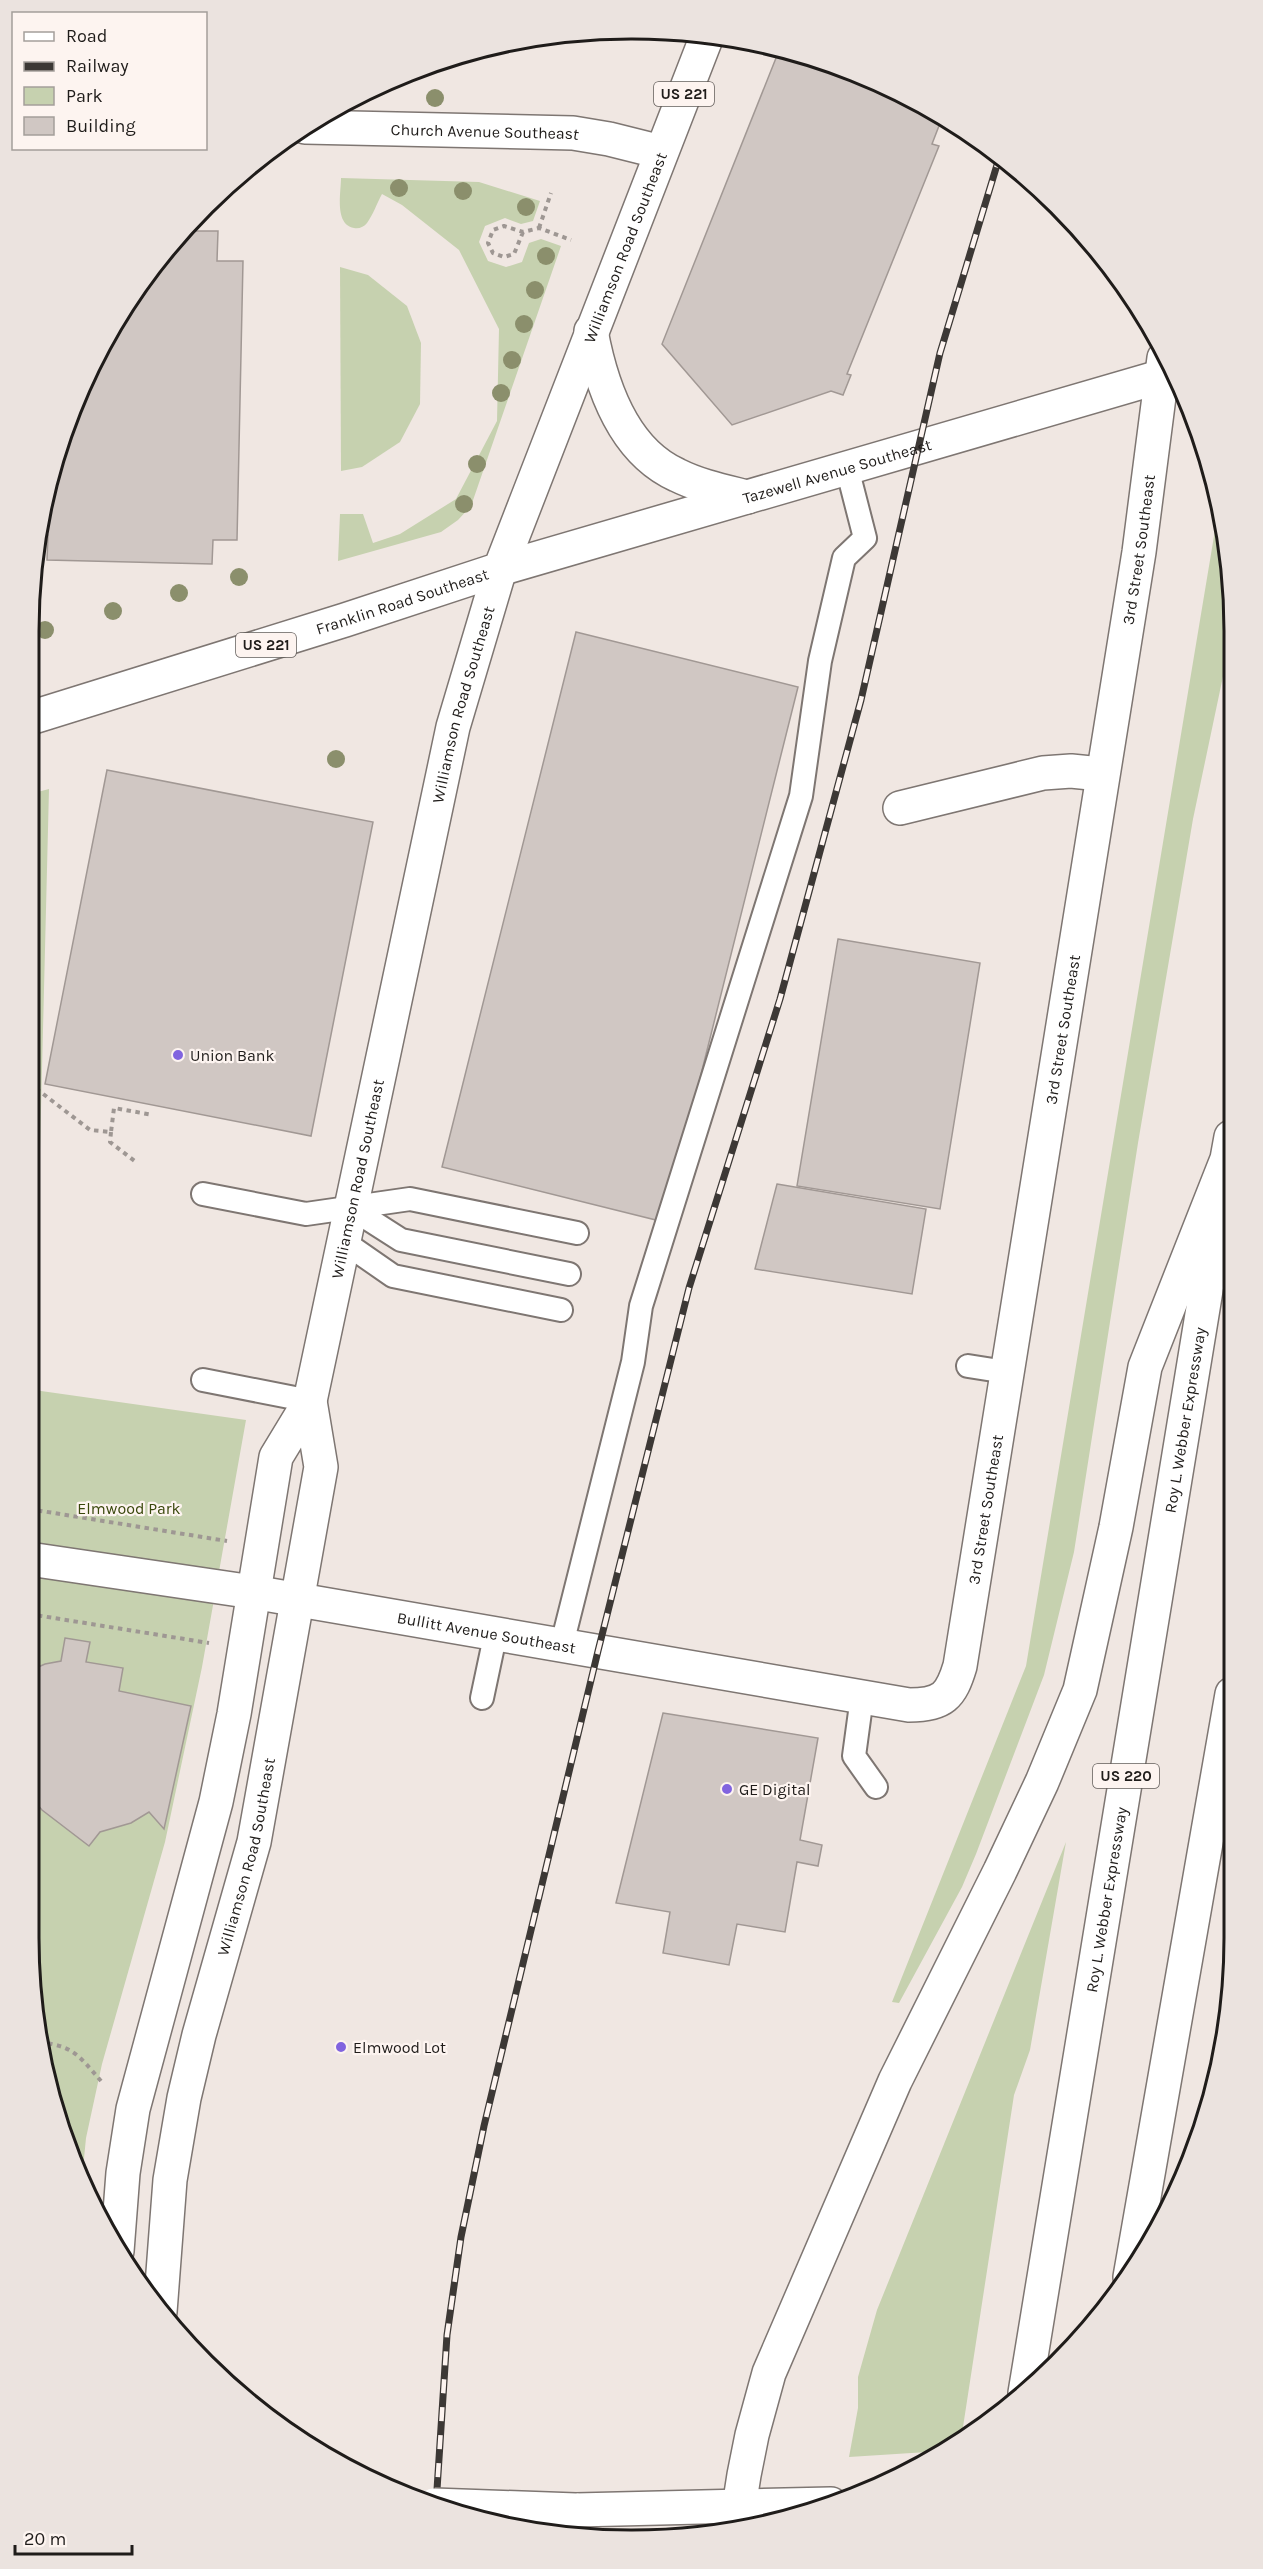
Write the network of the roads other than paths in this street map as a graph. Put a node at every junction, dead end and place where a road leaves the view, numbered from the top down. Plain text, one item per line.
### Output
1 (704, 43) edge
2 (320, 127) edge
3 (661, 152) junction
4 (591, 331) junction
5 (1163, 370) edge
6 (1166, 376) edge
7 (847, 468) junction
8 (747, 497) junction
9 (500, 569) junction
10 (39, 715) edge
11 (1101, 774) junction
12 (900, 808) dead end
13 (1224, 1161) edge
14 (1224, 1179) edge
15 (203, 1194) dead end
16 (351, 1208) junction
17 (577, 1233) dead end
18 (344, 1242) junction
19 (569, 1274) dead end
20 (561, 1310) dead end
21 (968, 1366) dead end
22 (1006, 1372) junction
23 (203, 1380) dead end
24 (310, 1401) junction
25 (39, 1560) edge
26 (253, 1592) junction
27 (298, 1600) junction
28 (496, 1632) junction
29 (562, 1644) junction
30 (862, 1697) junction
31 (482, 1698) dead end
32 (944, 1698) joint
33 (1224, 1740) edge
34 (876, 1787) dead end
35 (118, 2234) edge
36 (1135, 2250) edge
37 (161, 2298) edge
38 (1028, 2378) edge
39 (465, 2506) edge
40 (771, 2513) edge
41 (741, 2518) edge

1 - 3 main road, Williamson Road Southeast / US 221
2 - 3 main road, Church Avenue Southeast
3 - 4 main road, Williamson Road Southeast / US 221
4 - 8 main road
4 - 9 main road, Williamson Road Southeast / US 221
5 - 7 main road, Tazewell Avenue Southeast
6 - 11 main road, 3rd Street Southeast
7 - 8 main road, Tazewell Avenue Southeast
7 - 29 lane
8 - 9 main road, Tazewell Avenue Southeast
9 - 10 main road, Franklin Road Southeast / US 221
9 - 16 main road, Williamson Road Southeast
11 - 12 main road
11 - 22 main road, 3rd Street Southeast
13 - 41 main road
14 - 38 main road, Roy L. Webber Expressway / US 220
15 - 16 lane
16 - 17 lane
16 - 18 main road, Williamson Road Southeast
16 - 19 lane
18 - 20 lane
18 - 24 main road, Williamson Road Southeast
21 - 22 lane
22 - 32 main road, 3rd Street Southeast
23 - 24 lane
24 - 26 main road, Williamson Road Southeast
24 - 27 main road, Williamson Road Southeast
25 - 26 main road, Bullitt Avenue Southeast
26 - 27 main road, Bullitt Avenue Southeast
26 - 35 main road, Williamson Road Southeast
27 - 28 main road, Bullitt Avenue Southeast
27 - 37 main road, Williamson Road Southeast
28 - 29 main road, Bullitt Avenue Southeast
28 - 31 lane
29 - 30 main road, Bullitt Avenue Southeast
30 - 32 main road, Bullitt Avenue Southeast
30 - 34 lane
33 - 36 main road
39 - 41 main road, bridge
40 - 41 main road

